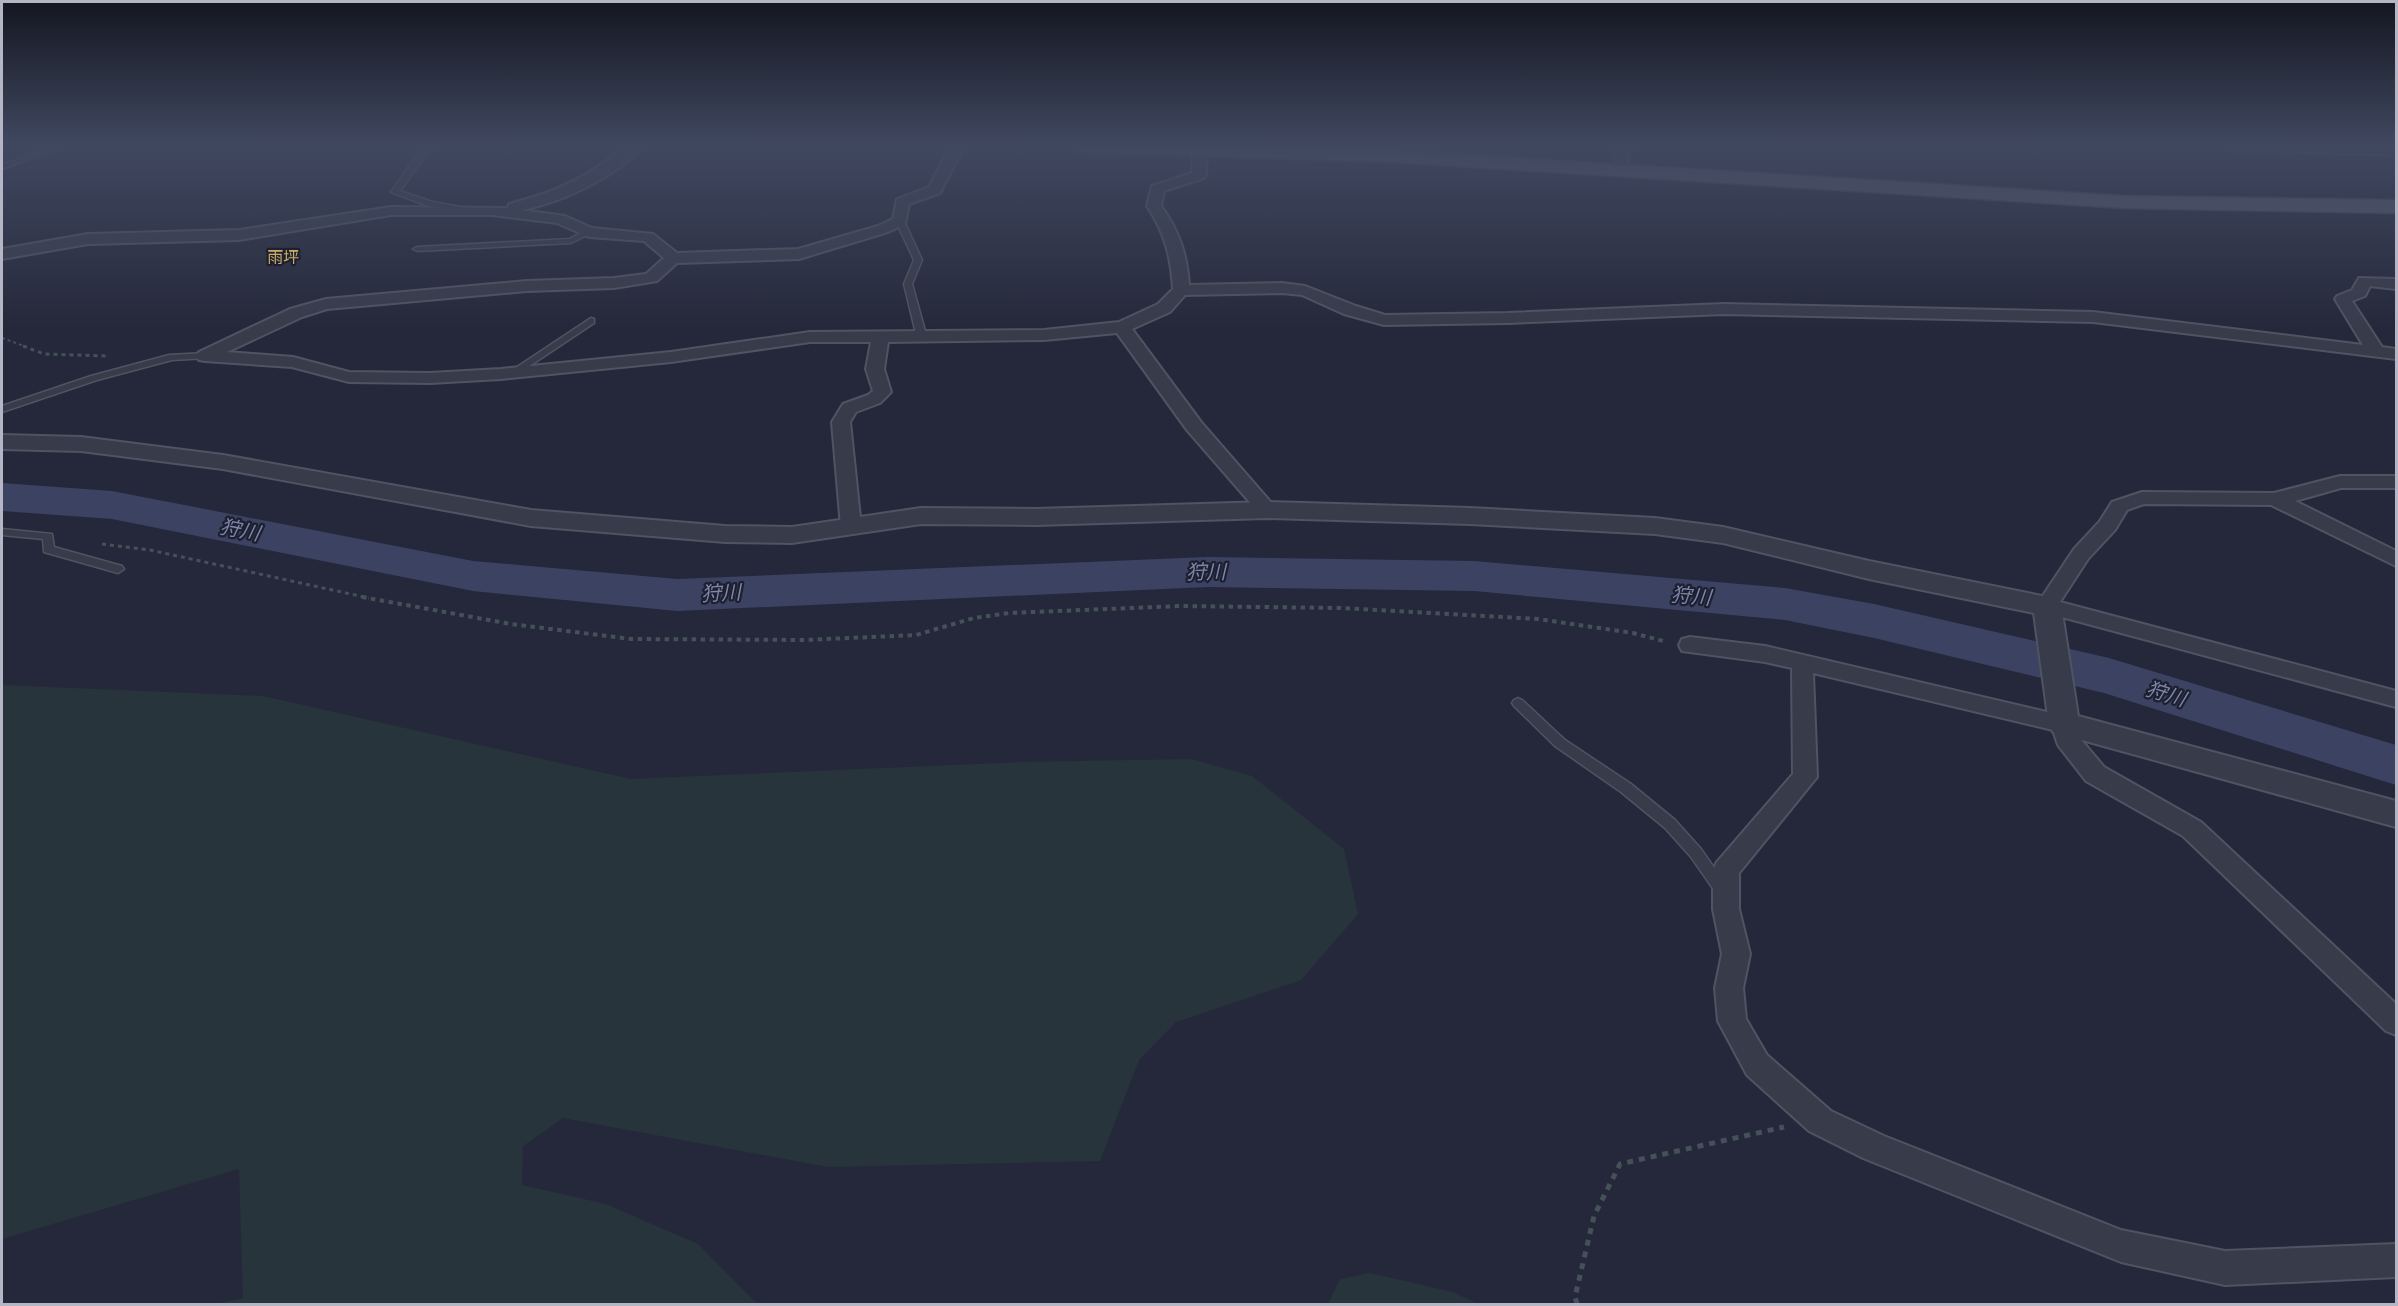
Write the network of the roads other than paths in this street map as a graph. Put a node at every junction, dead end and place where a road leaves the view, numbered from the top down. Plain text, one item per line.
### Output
1 (445, 207) edge
2 (519, 207) edge
3 (901, 207) edge
4 (1155, 207) edge
5 (465, 211) junction
6 (492, 211) junction
7 (900, 221) junction
8 (589, 232) junction
9 (417, 249) dead end
10 (2, 254) edge
11 (673, 258) junction
12 (2397, 284) edge
13 (1181, 290) junction
14 (591, 321) dead end
15 (1122, 327) junction
16 (880, 337) junction
17 (922, 338) junction
18 (2376, 351) junction
19 (2397, 354) edge
20 (205, 356) junction
21 (513, 373) junction
22 (2, 409) edge
23 (2, 442) edge
24 (2397, 482) edge
25 (2274, 499) junction
26 (1268, 510) junction
27 (851, 527) junction
28 (2, 531) edge
29 (2397, 559) edge
30 (118, 569) dead end
31 (2047, 606) junction
32 (1690, 645) dead end
33 (1805, 664) junction
34 (2397, 699) edge
35 (1518, 703) dead end
36 (2064, 724) junction
37 (2397, 814) edge
38 (1726, 896) junction
39 (2397, 1022) edge
40 (2397, 1261) edge

1 - 5 lane
2 - 6 street
3 - 7 street
4 - 13 street
5 - 6 street
5 - 10 street
6 - 8 street
7 - 11 street
7 - 17 lane
8 - 9 lane
8 - 11 street
11 - 20 street
12 - 18 street
13 - 15 street
13 - 18 street
14 - 21 lane
15 - 17 street
15 - 26 street
16 - 17 street
16 - 21 street
16 - 27 street
18 - 19 street
20 - 21 street
20 - 22 lane
23 - 27 street
24 - 25 street
25 - 29 street
25 - 31 street
26 - 27 street
26 - 31 street
28 - 30 lane
31 - 34 street
31 - 36 street
32 - 33 street
33 - 36 street
33 - 38 street
35 - 38 lane
36 - 37 street
36 - 39 street
38 - 40 street

